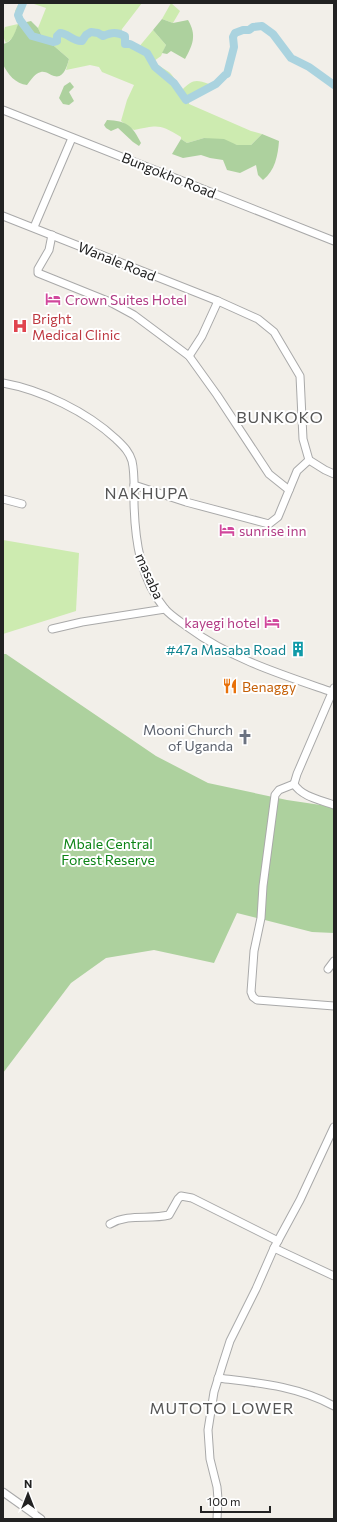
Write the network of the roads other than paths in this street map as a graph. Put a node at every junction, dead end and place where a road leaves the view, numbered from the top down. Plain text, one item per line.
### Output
1 (3, 110) edge
2 (72, 138) junction
3 (3, 216) edge
4 (34, 227) junction
5 (52, 235) junction
6 (334, 241) edge
7 (218, 300) junction
8 (189, 356) junction
9 (3, 384) edge
10 (309, 460) junction
11 (334, 474) edge
12 (134, 486) junction
13 (289, 490) junction
14 (3, 499) edge
15 (22, 504) dead end
16 (165, 609) junction
17 (52, 629) dead end
18 (333, 690) edge
19 (294, 784) junction
20 (334, 805) edge
21 (334, 961) edge
22 (328, 969) dead end
23 (334, 1006) edge
24 (334, 1127) edge
25 (110, 1224) dead end
26 (278, 1241) junction
27 (274, 1248) junction
28 (334, 1276) edge
29 (218, 1378) junction
30 (334, 1406) edge
31 (3, 1492) edge
32 (41, 1519) edge
33 (217, 1519) edge

1 - 2 street, Bungokho Road
2 - 4 street
2 - 6 street, Bungokho Road
3 - 4 street, Wanale Road
4 - 5 street, Wanale Road
5 - 7 street, Wanale Road
5 - 8 street
7 - 8 street
7 - 10 street, Wanale Road
8 - 13 street
9 - 12 street, masaba
10 - 11 street
10 - 13 street
12 - 13 street
12 - 16 street, masaba
14 - 15 street
16 - 17 street
16 - 18 street, masaba
18 - 19 street
19 - 20 street
19 - 23 street
21 - 22 street
24 - 26 street
25 - 26 street
26 - 27 street
27 - 28 street
27 - 29 street
29 - 30 street
29 - 33 street
31 - 32 street

